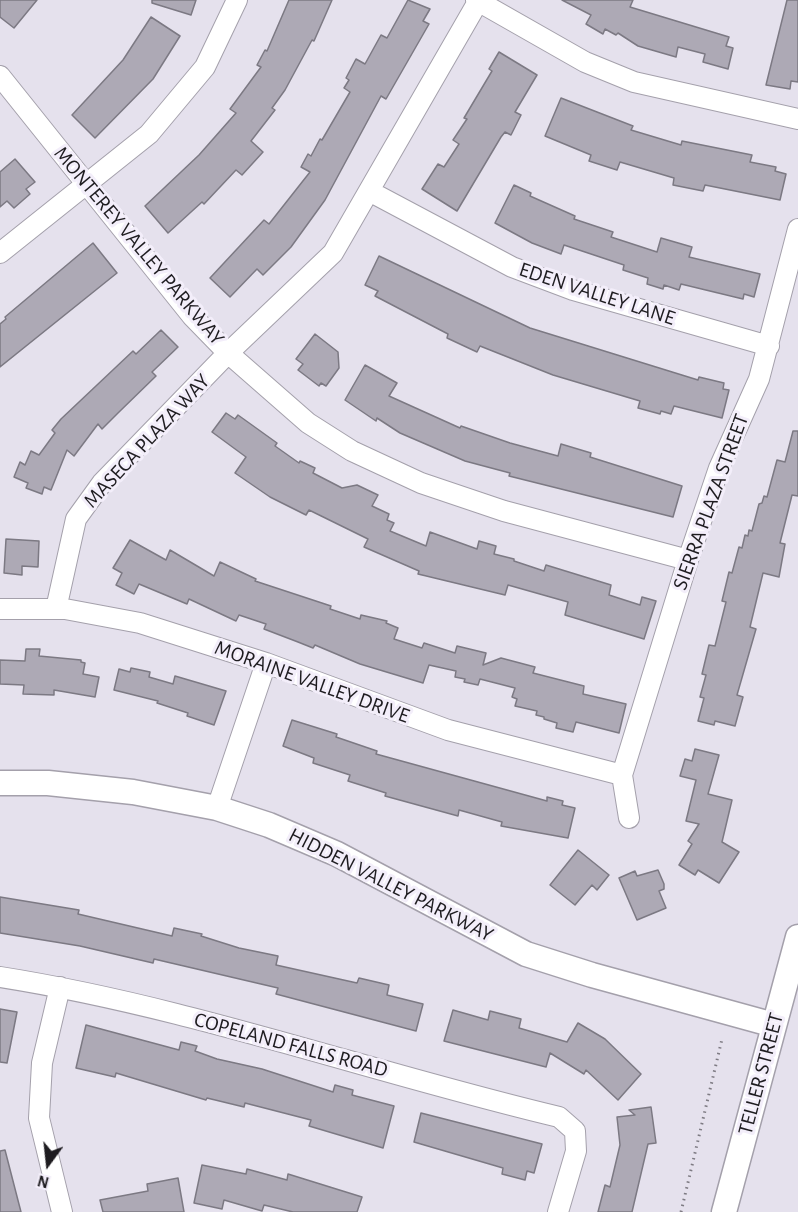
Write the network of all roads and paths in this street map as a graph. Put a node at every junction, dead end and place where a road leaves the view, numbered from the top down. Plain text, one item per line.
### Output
1 (237, 0) edge
2 (478, 0) edge
3 (0, 76) edge
4 (798, 119) edge
5 (88, 185) junction
6 (369, 191) junction
7 (798, 229) edge
8 (0, 253) edge
9 (768, 346) junction
10 (228, 354) junction
11 (688, 560) junction
12 (0, 609) edge
13 (56, 609) junction
14 (266, 663) junction
15 (622, 775) junction
16 (0, 783) edge
17 (218, 808) junction
18 (629, 818) dead end
19 (798, 937) edge
20 (0, 977) edge
21 (60, 987) junction
22 (774, 1025) junction
23 (723, 1039) dead end
24 (62, 1212) edge
25 (558, 1212) edge
26 (681, 1212) edge
27 (724, 1212) edge

1 - 5 street
2 - 4 street
2 - 6 street, MASECA PLAZA WAY
3 - 5 street, MONTEREY VALLEY PARKWAY
5 - 8 street
5 - 10 street, MONTEREY VALLEY PARKWAY
6 - 9 street, EDEN VALLEY LANE
6 - 10 street, MASECA PLAZA WAY
7 - 9 street, SIERRA PLAZA STREET
9 - 11 street, SIERRA PLAZA STREET
10 - 11 street, MONTEREY VALLEY PARKWAY
10 - 13 street, MASECA PLAZA WAY
11 - 15 street, SIERRA PLAZA STREET
12 - 13 street, MORAINE VALLEY DRIVE
13 - 14 street, MORAINE VALLEY DRIVE
14 - 15 street, MORAINE VALLEY DRIVE
14 - 17 street
15 - 18 street
16 - 17 street, HIDDEN VALLEY PARKWAY
17 - 22 street, HIDDEN VALLEY PARKWAY
19 - 22 street, TELLER STREET
20 - 21 street, COPELAND FALLS ROAD
21 - 24 street
21 - 25 street, COPELAND FALLS ROAD
22 - 27 street, TELLER STREET
23 - 26 path

